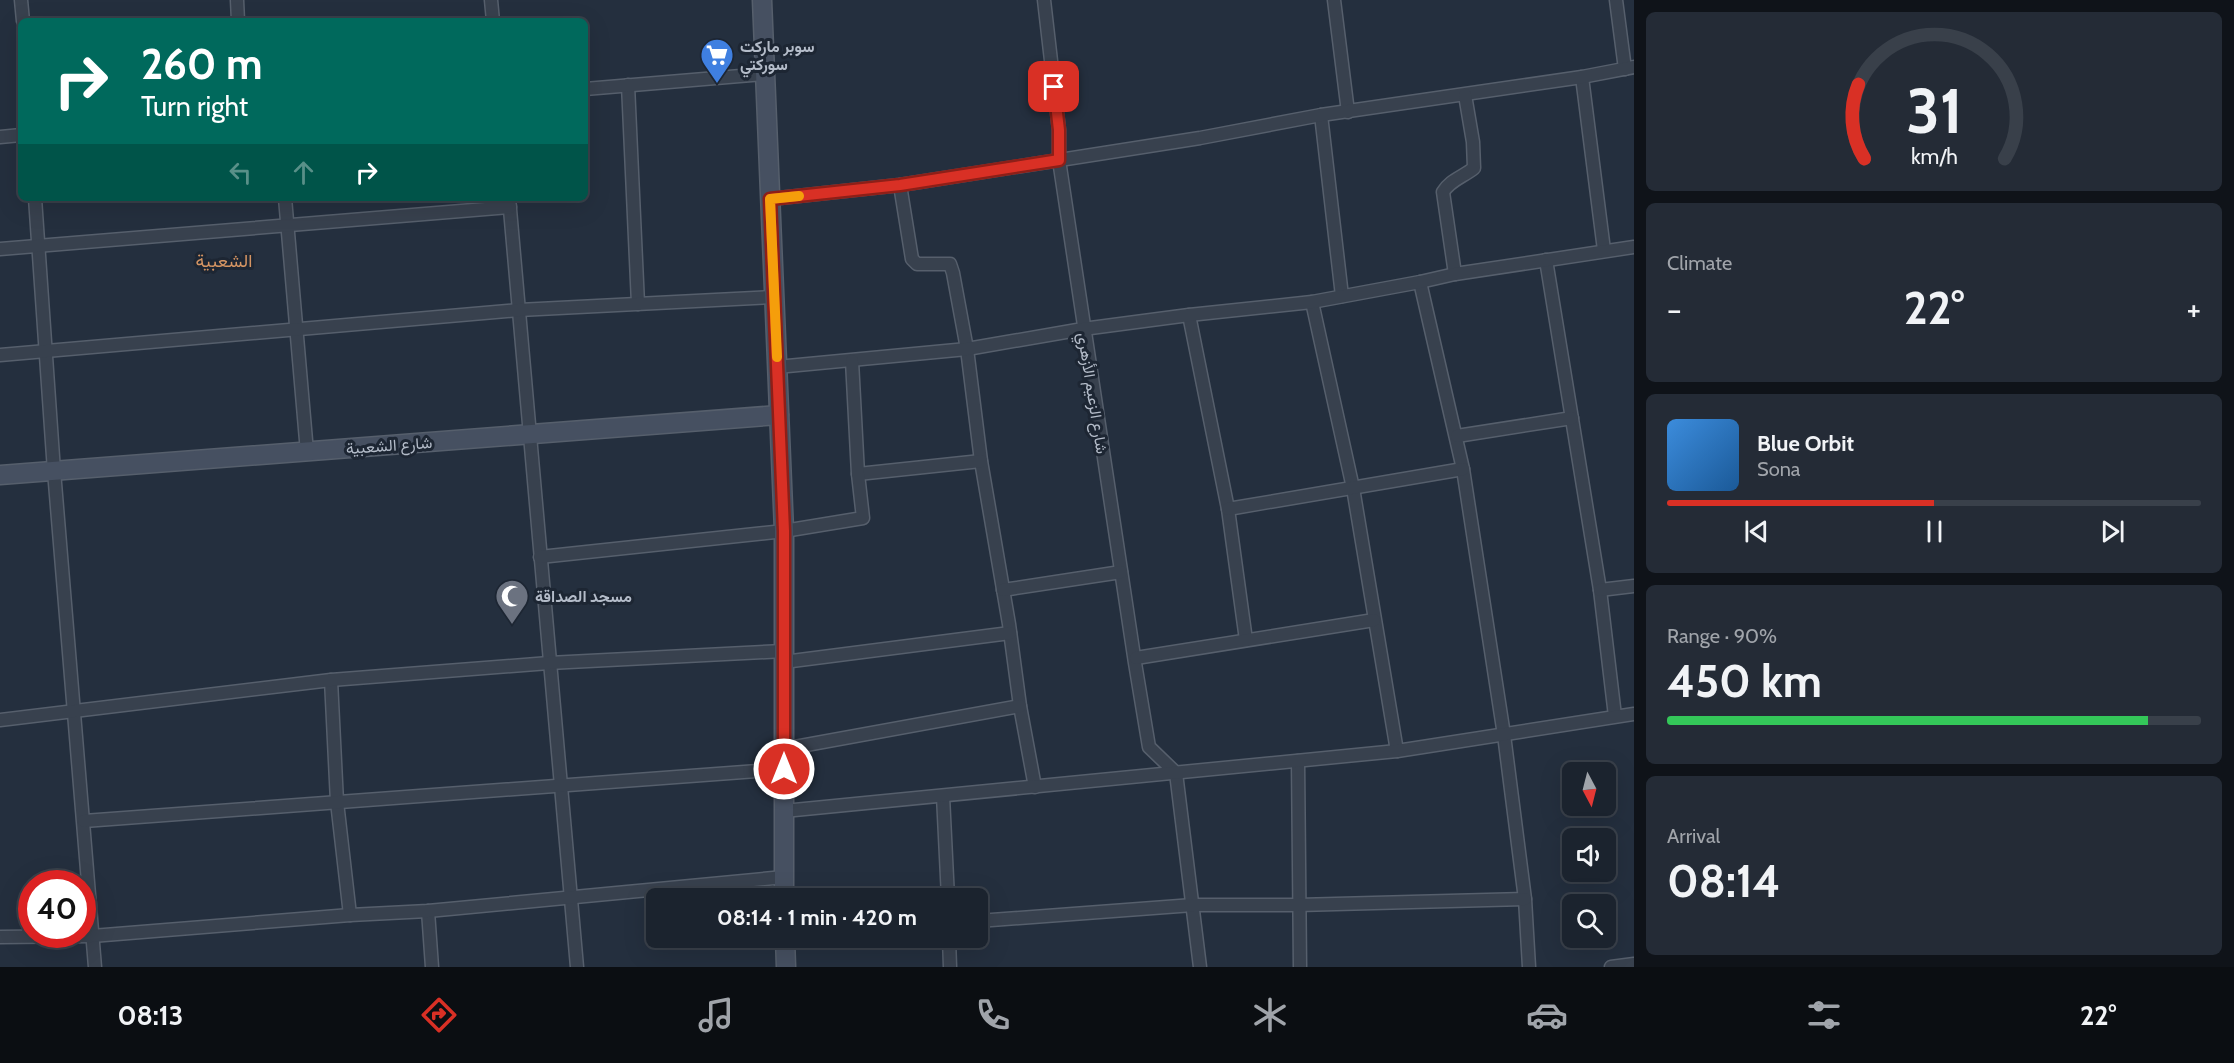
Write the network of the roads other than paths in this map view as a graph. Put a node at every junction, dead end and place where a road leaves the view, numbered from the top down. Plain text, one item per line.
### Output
1 (21, 0) edge
2 (237, 0) edge
3 (491, 0) edge
4 (762, 0) edge
5 (1044, 0) edge
6 (1334, 0) edge
7 (1616, 0) edge
8 (23, 18) edge
9 (238, 18) edge
10 (493, 18) edge
11 (1630, 68) edge
12 (765, 74) junction
13 (1582, 77) junction
14 (628, 85) junction
15 (588, 89) edge
16 (1465, 95) junction
17 (1348, 112) junction
18 (1321, 115) junction
19 (18, 135) edge
20 (0, 136) edge
21 (1059, 160) junction
22 (900, 185) junction
23 (770, 199) junction
24 (35, 201) edge
25 (285, 201) edge
26 (509, 202) edge
27 (288, 225) junction
28 (38, 246) junction
29 (1634, 247) edge
30 (0, 249) edge
31 (1604, 250) junction
32 (1546, 260) junction
33 (1455, 274) junction
34 (1420, 282) junction
35 (1342, 296) junction
36 (774, 297) junction
37 (1312, 302) junction
38 (638, 304) junction
39 (519, 310) junction
40 (1189, 315) junction
41 (297, 329) junction
42 (1083, 329) junction
43 (967, 349) junction
44 (45, 351) junction
45 (0, 355) edge
46 (852, 361) junction
47 (777, 367) junction
48 (779, 415) junction
49 (1572, 418) junction
50 (530, 434) junction
51 (1457, 436) junction
52 (307, 452) junction
53 (981, 460) junction
54 (1463, 469) junction
55 (54, 471) junction
56 (858, 474) junction
57 (0, 475) edge
58 (1353, 488) junction
59 (1228, 509) junction
60 (784, 531) junction
61 (540, 557) junction
62 (1121, 572) junction
63 (1634, 586) edge
64 (1003, 590) junction
65 (1600, 590) junction
66 (1374, 620) junction
67 (1011, 633) junction
68 (1246, 640) junction
69 (784, 657) junction
70 (1136, 658) junction
71 (549, 663) junction
72 (331, 680) junction
73 (1020, 706) junction
74 (74, 710) junction
75 (1634, 714) edge
76 (1615, 716) junction
77 (0, 720) edge
78 (1504, 735) junction
79 (784, 749) junction
80 (1397, 751) junction
81 (1298, 761) junction
82 (784, 769) junction
83 (1176, 773) junction
84 (562, 785) junction
85 (1035, 786) junction
86 (943, 796) junction
87 (337, 802) junction
88 (784, 811) junction
89 (84, 821) junction
90 (87, 870) edge
91 (784, 877) junction
92 (784, 888) edge
93 (948, 888) edge
94 (572, 897) junction
95 (1525, 899) junction
96 (1194, 905) junction
97 (1298, 905) junction
98 (428, 911) junction
99 (350, 915) junction
100 (988, 920) edge
101 (96, 936) edge
102 (0, 937) edge
103 (18, 937) edge
104 (93, 948) edge
105 (785, 948) edge
106 (949, 948) edge
107 (1634, 964) edge
108 (95, 967) edge
109 (432, 967) edge
110 (577, 967) edge
111 (786, 967) edge
112 (950, 967) edge
113 (1200, 967) edge
114 (1300, 967) edge
115 (1529, 967) edge
116 (1611, 967) edge

1 - 8 street
2 - 9 street
3 - 10 street
4 - 12 street
5 - 21 street, شارع الزعيم الأزهري
6 - 17 street
7 - 11 street
11 - 13 street
12 - 14 street
12 - 23 street
13 - 16 street
13 - 31 street
14 - 15 street
14 - 38 street
16 - 17 street
16 - 33 street
17 - 18 street
18 - 21 street
18 - 35 street
19 - 20 street
21 - 22 street
21 - 42 street, شارع الزعيم الأزهري
22 - 23 street
22 - 43 street
23 - 36 street
24 - 28 street
25 - 27 street
26 - 27 street
26 - 39 street
27 - 28 street
27 - 41 street
28 - 30 street
28 - 44 street
29 - 31 street
31 - 32 street
32 - 33 street
32 - 49 street
33 - 34 street
34 - 35 street
34 - 51 street
35 - 37 street
36 - 38 street
36 - 47 street
37 - 40 street
37 - 58 street
38 - 39 street
39 - 41 street
39 - 50 street
40 - 42 street
40 - 59 street
41 - 44 street
41 - 52 street
42 - 43 street
42 - 62 street, شارع الزعيم الأزهري
43 - 46 street
43 - 53 street
44 - 45 street
44 - 55 street
46 - 47 street
46 - 56 street
47 - 48 street
48 - 50 street, شارع الشعبية
48 - 60 street
49 - 51 street
49 - 65 street
50 - 52 street, شارع الشعبية
50 - 61 street
51 - 54 street
52 - 55 street, شارع الشعبية
53 - 56 street
53 - 64 street
54 - 58 street
54 - 78 street
55 - 57 street, شارع الشعبية
55 - 74 street
56 - 60 street
58 - 59 street
58 - 66 street
59 - 68 street
60 - 61 street
60 - 69 street
61 - 71 street
62 - 64 street
62 - 70 street, شارع الزعيم الأزهري
63 - 65 street
64 - 67 street
65 - 76 street
66 - 68 street
66 - 80 street
67 - 69 street
67 - 73 street
68 - 70 street
69 - 71 street
69 - 79 street
70 - 83 street, شارع الزعيم الأزهري
71 - 72 street
71 - 84 street
72 - 74 street
72 - 87 street
73 - 79 street
73 - 85 street
74 - 77 street
74 - 89 street
75 - 76 street
76 - 78 street
78 - 80 street
78 - 95 street
79 - 82 street
80 - 81 street
81 - 83 street
81 - 97 street
82 - 84 street
82 - 88 street
83 - 85 street
83 - 96 street
84 - 87 street
84 - 94 street
85 - 86 street
86 - 88 street
86 - 93 street
87 - 89 street
87 - 99 street
88 - 91 street
89 - 90 street
91 - 92 street
91 - 94 street
94 - 98 street
94 - 110 street
95 - 97 street
95 - 115 street
96 - 97 street
96 - 100 street
96 - 113 street
97 - 114 street
98 - 99 street
98 - 109 street
99 - 101 street
102 - 103 street
104 - 108 street
105 - 111 street
106 - 112 street
107 - 116 street

